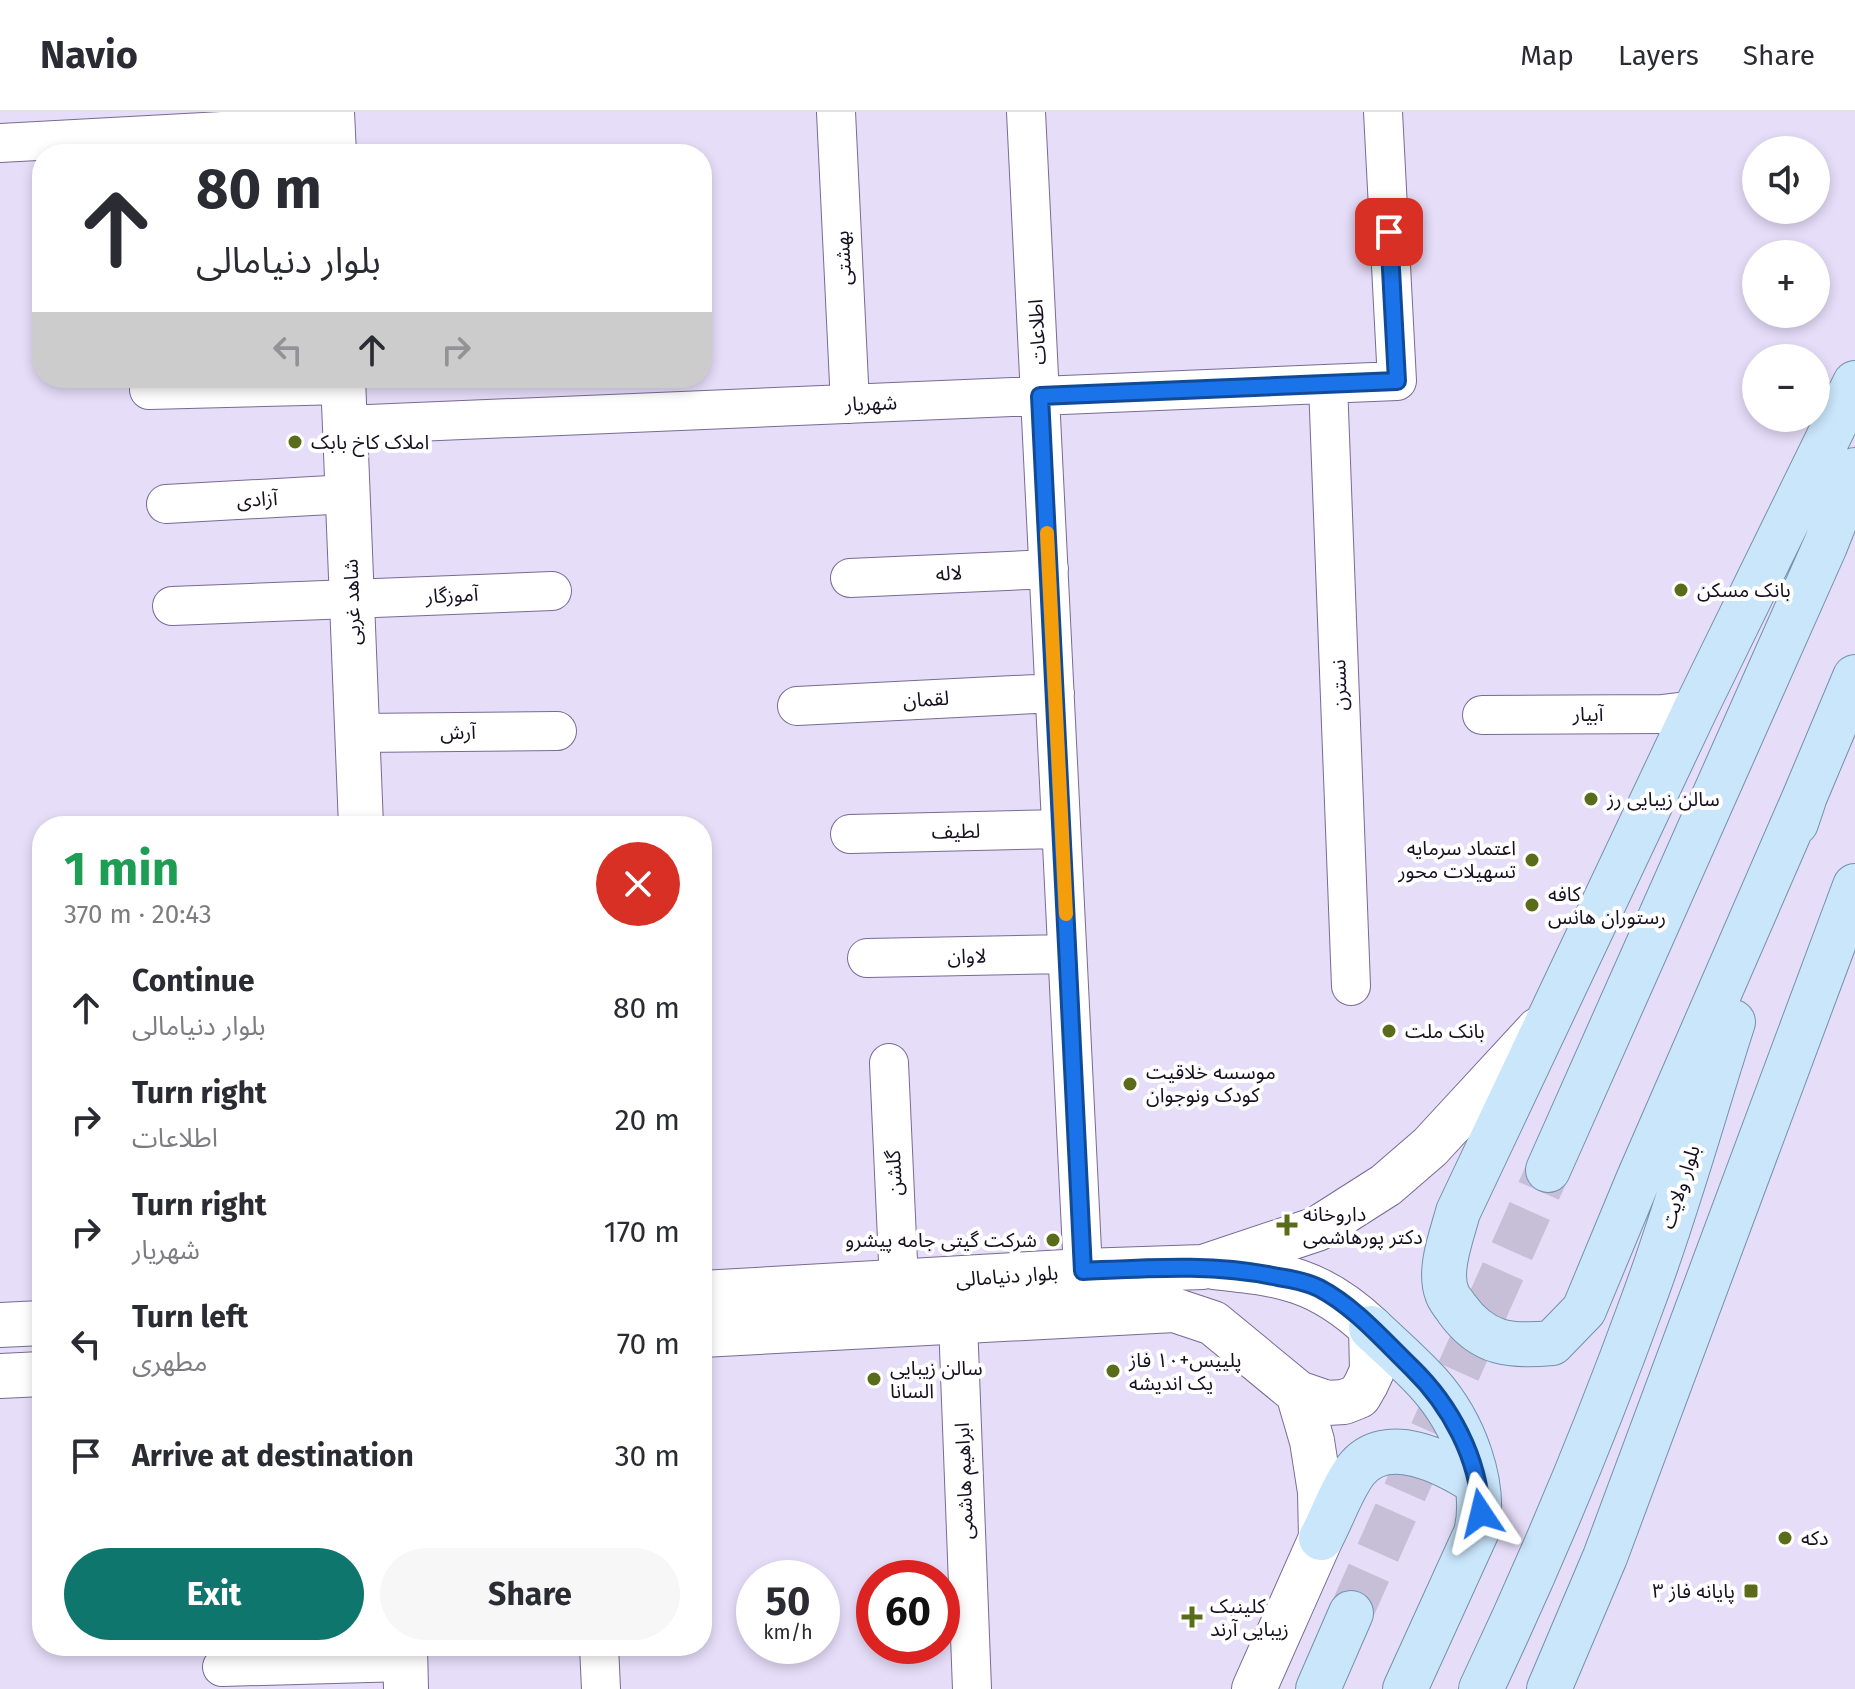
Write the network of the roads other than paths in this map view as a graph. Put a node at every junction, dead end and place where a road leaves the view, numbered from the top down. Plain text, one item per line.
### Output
1 (836, 112) edge
2 (1026, 112) edge
3 (1383, 112) edge
4 (333, 130) edge
5 (151, 134) edge
6 (0, 143) edge
7 (1855, 383) edge
8 (1328, 384) junction
9 (149, 390) dead end
10 (344, 396) edge
11 (1040, 396) junction
12 (850, 404) junction
13 (1855, 470) edge
14 (348, 494) junction
15 (166, 504) dead end
16 (1049, 569) junction
17 (850, 578) dead end
18 (552, 591) dead end
19 (352, 599) junction
20 (172, 606) dead end
21 (1855, 677) edge
22 (1055, 693) junction
23 (797, 706) dead end
24 (1855, 709) edge
25 (1695, 710) junction
26 (1482, 715) dead end
27 (557, 731) dead end
28 (358, 733) junction
29 (1824, 755) junction
30 (1805, 796) junction
31 (361, 816) edge
32 (1061, 829) junction
33 (850, 834) dead end
34 (1855, 886) edge
35 (1067, 954) junction
36 (1843, 954) edge
37 (867, 958) dead end
38 (1351, 986) dead end
39 (1555, 1010) junction
40 (889, 1063) dead end
41 (1548, 1170) tunnel mouth
42 (1203, 1267) junction
43 (1083, 1271) junction
44 (899, 1283) junction
45 (712, 1292) edge
46 (958, 1322) junction
47 (32, 1323) edge
48 (0, 1325) edge
49 (1371, 1328) junction
50 (712, 1334) edge
51 (32, 1374) edge
52 (0, 1376) edge
53 (1298, 1393) junction
54 (1477, 1483) junction
55 (1321, 1538) junction
56 (1351, 1613) tunnel mouth
57 (599, 1656) edge
58 (406, 1666) edge
59 (222, 1667) dead end
60 (1555, 1679) edge
61 (601, 1689) edge
62 (972, 1689) edge
63 (1254, 1689) edge
64 (1318, 1689) edge
65 (1405, 1689) edge
66 (1481, 1689) edge

1 - 12 street, بهشتی
2 - 11 street, اطلاعات
3 - 8 street, شهریار
4 - 5 street
5 - 6 street
7 - 25 main road
8 - 11 street, شهریار
8 - 38 street, نسترن
9 - 10 street, شهریار
10 - 12 street, شهریار
10 - 14 main road, شاهد غربی
11 - 12 street, شهریار
11 - 16 street, اطلاعات
13 - 41 main road
14 - 15 street, آزادی
14 - 19 main road, شاهد غربی
16 - 17 street, لاله
16 - 22 street, اطلاعات
18 - 19 street, آموزگار
19 - 20 street, آموزگار
19 - 28 main road, شاهد غربی
21 - 29 main road, بلوار ولایت
22 - 23 street, لقمان
22 - 32 street, اطلاعات
24 - 29 main road
25 - 26 street, آبیار
25 - 39 main road
27 - 28 street, آرش
28 - 31 main road, شاهد غربی
29 - 30 main road, بلوار ولایت
30 - 39 main road
30 - 66 main road, بلوار ولایت
32 - 33 street, لطیف
32 - 35 street, اطلاعات
34 - 36 main road
35 - 37 street, لاوان
35 - 43 street, اطلاعات
36 - 60 main road
39 - 42 main road, بلوار دنیامالی
40 - 44 street, گلشن
42 - 43 main road, بلوار دنیامالی
42 - 49 main road
43 - 44 main road, بلوار دنیامالی
44 - 45 main road, بلوار دنیامالی
46 - 50 main road
46 - 53 main road
46 - 62 street, ابراهیم هاشمی
47 - 48 main road
49 - 53 main road
49 - 54 main road
51 - 52 main road
53 - 55 main road
54 - 55 main road
54 - 65 main road
55 - 63 main road
56 - 64 main road
57 - 61 street
58 - 59 street

